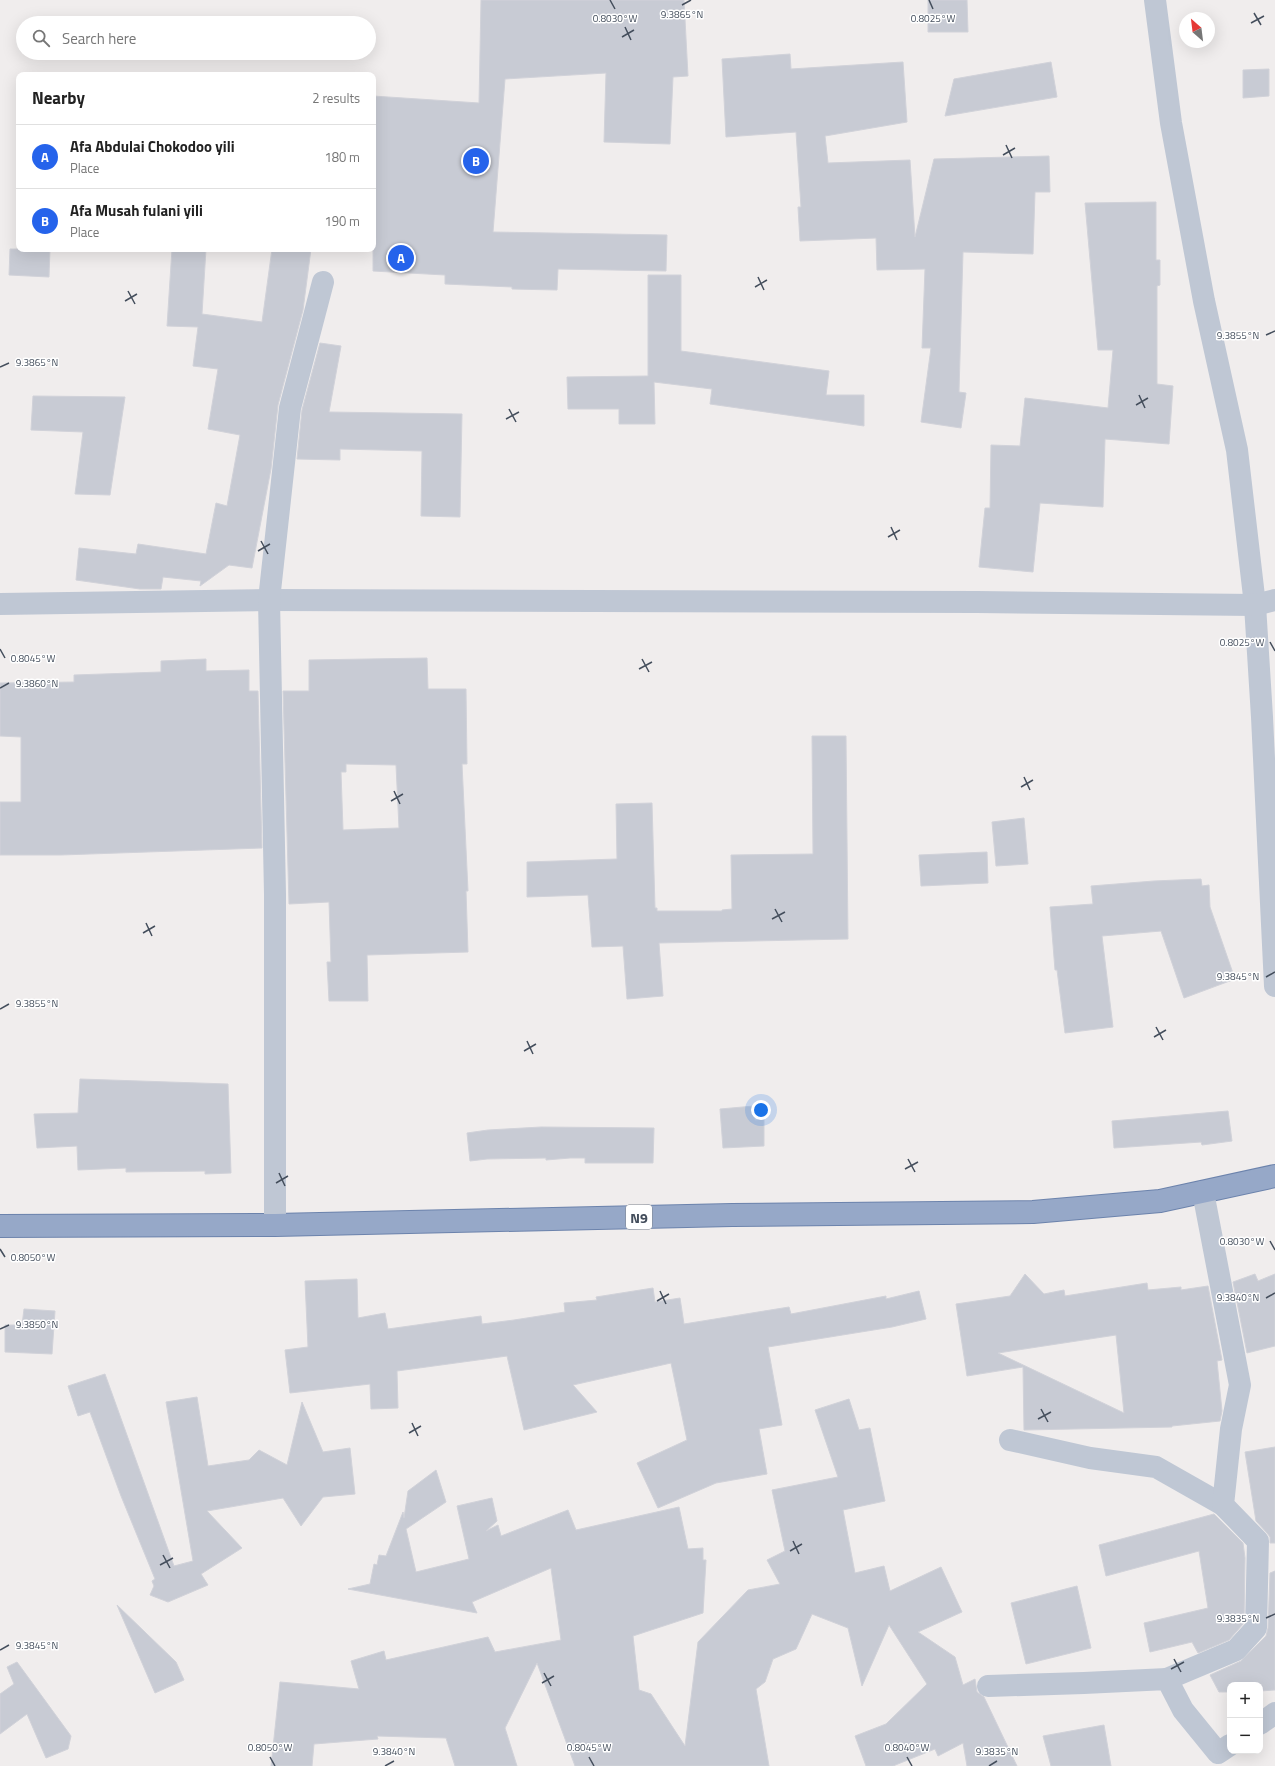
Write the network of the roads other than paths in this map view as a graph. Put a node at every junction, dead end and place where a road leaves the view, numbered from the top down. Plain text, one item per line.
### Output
1 (1155, 0) edge
2 (323, 282) dead end
3 (269, 600) junction
4 (1265, 602) edge
5 (0, 604) edge
6 (1275, 986) edge
7 (1275, 1176) edge
8 (1203, 1192) junction
9 (275, 1225) junction
10 (0, 1226) edge
11 (1010, 1440) dead end
12 (1222, 1505) junction
13 (1167, 1679) junction
14 (988, 1686) dead end
15 (1275, 1713) edge
16 (1263, 1722) edge
17 (1221, 1755) edge

1 - 4 street
2 - 3 street
3 - 4 street
3 - 5 street
3 - 9 street
4 - 6 street
7 - 8 highway, N9
8 - 9 highway, N9
8 - 12 street
9 - 10 highway, N9
11 - 12 street
12 - 13 street
13 - 14 street
13 - 17 street
15 - 16 street

